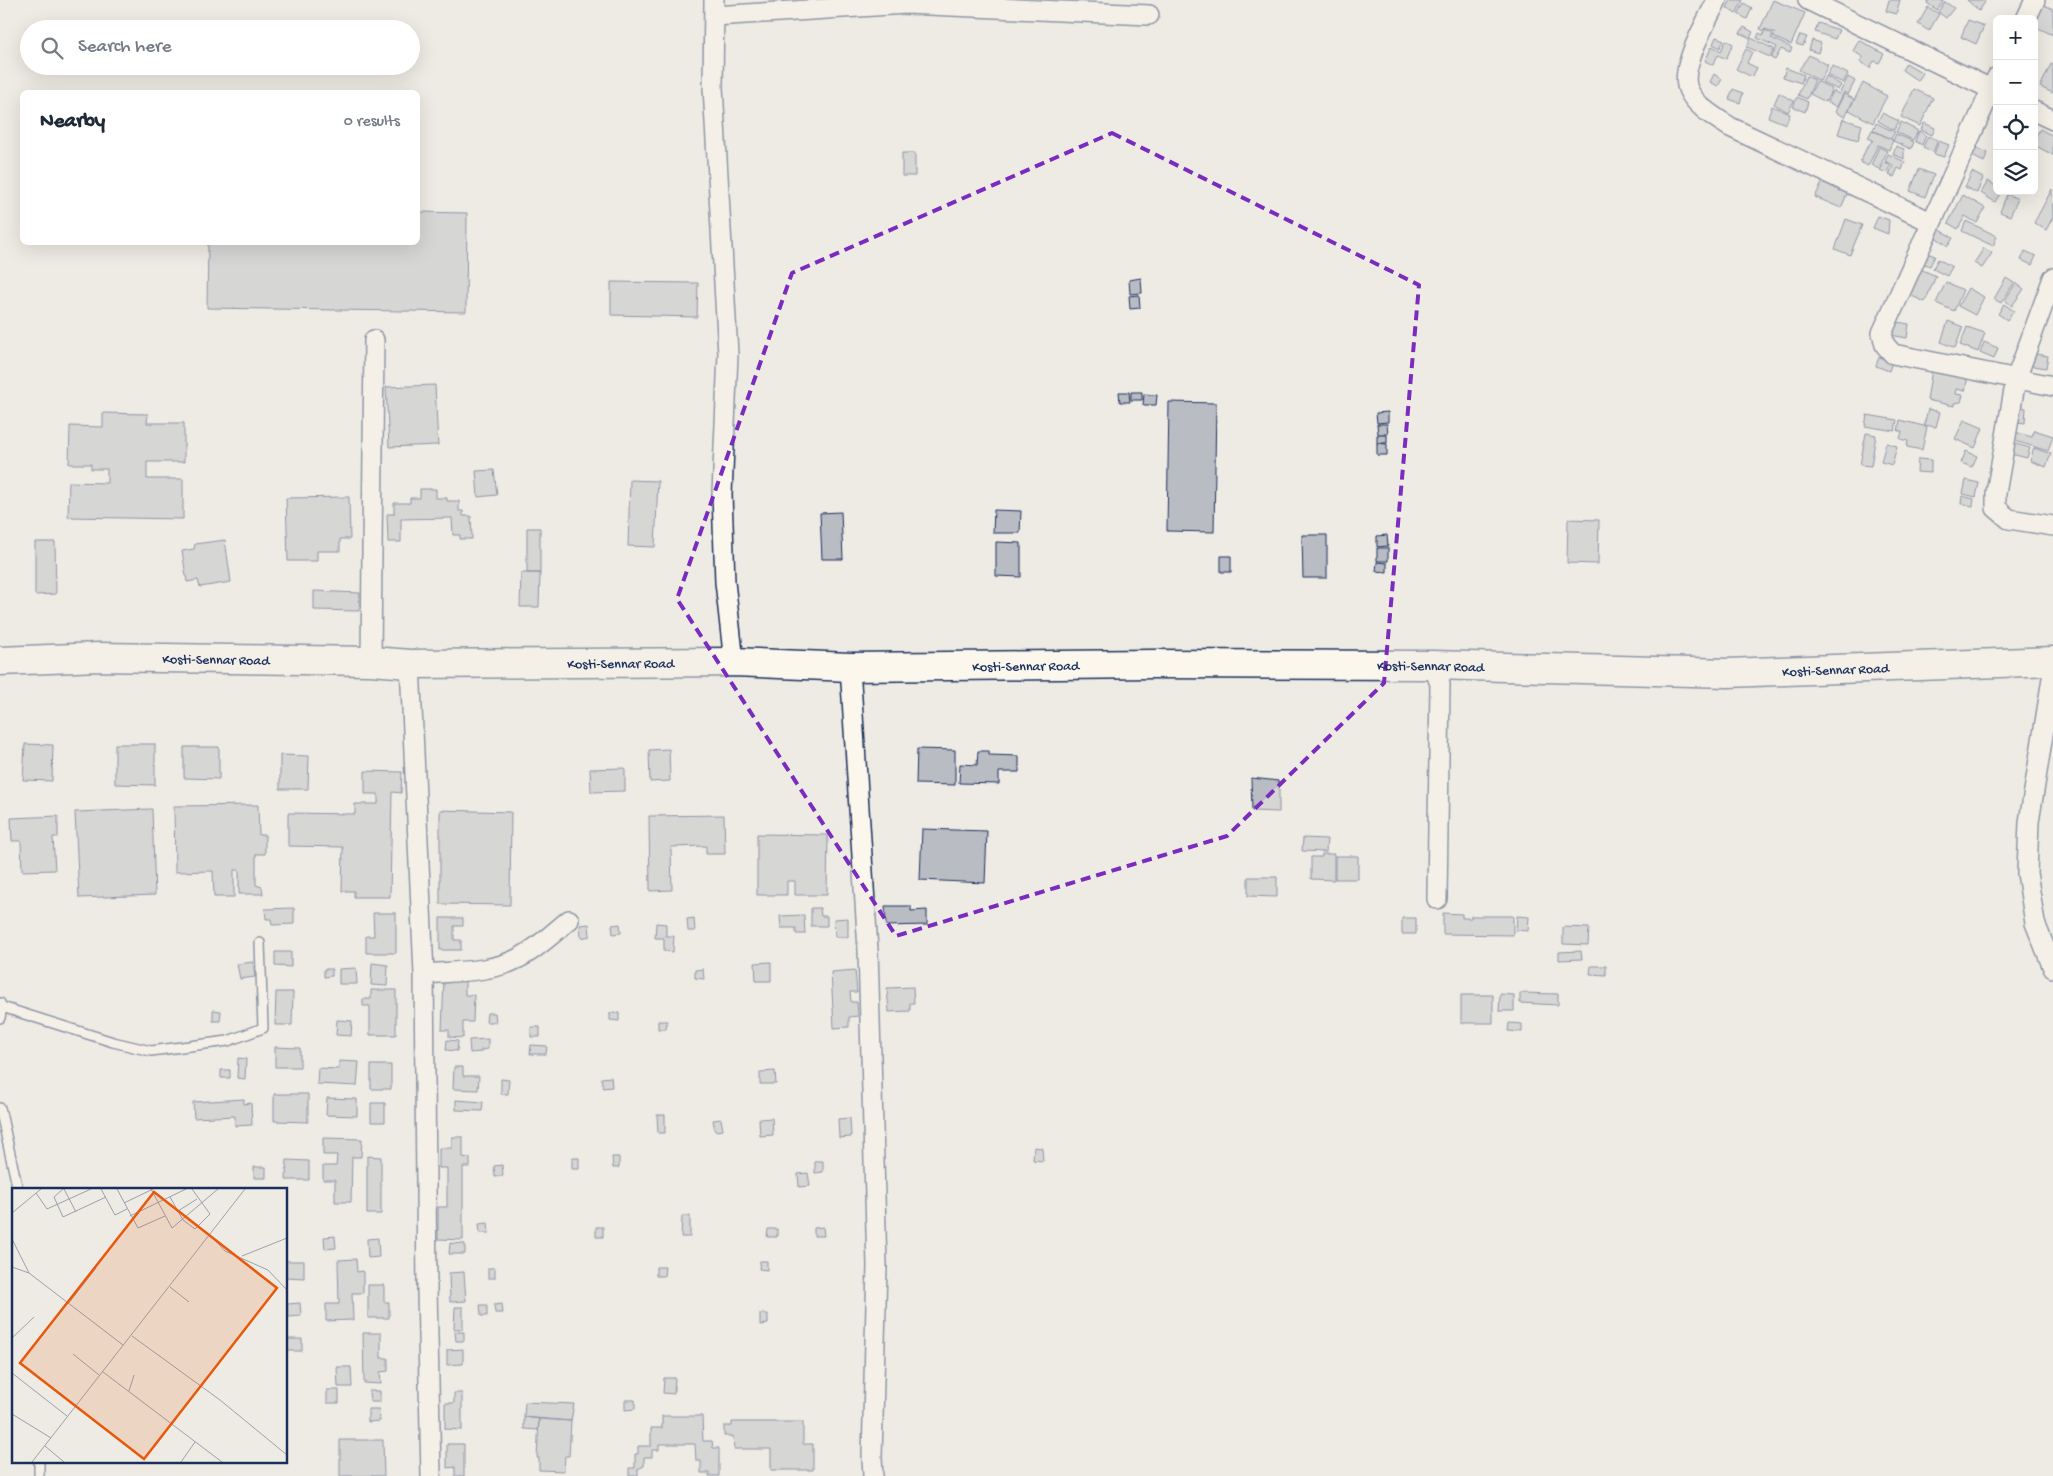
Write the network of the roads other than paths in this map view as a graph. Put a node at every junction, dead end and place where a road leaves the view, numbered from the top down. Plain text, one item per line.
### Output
1 (1717, 0) edge
2 (1808, 0) edge
3 (2035, 0) edge
4 (714, 8) edge
5 (1149, 15) dead end
6 (2028, 15) edge
7 (1993, 85) edge
8 (1993, 90) edge
9 (2038, 113) edge
10 (2053, 120) edge
11 (1931, 222) junction
12 (2052, 283) edge
13 (374, 340) dead end
14 (2016, 379) junction
15 (2053, 386) edge
16 (2053, 526) edge
17 (0, 661) edge
18 (371, 661) junction
19 (2053, 661) edge
20 (734, 662) junction
21 (410, 664) junction
22 (1433, 665) junction
23 (850, 667) junction
24 (2053, 672) edge
25 (1438, 899) dead end
26 (569, 920) dead end
27 (260, 943) dead end
28 (2053, 968) edge
29 (424, 974) junction
30 (1, 1005) edge
31 (0, 1018) edge
32 (0, 1108) edge
33 (18, 1188) edge
34 (39, 1464) edge
35 (39, 1474) dead end
36 (431, 1476) edge
37 (873, 1476) edge

1 - 11 street
2 - 7 street
3 - 6 street
4 - 5 street
4 - 20 street
8 - 11 street
9 - 10 street
11 - 14 street
12 - 14 street
13 - 18 street
14 - 15 street
14 - 16 street
17 - 18 highway, Kosti-Sennar Road
18 - 21 highway, Kosti-Sennar Road
19 - 22 highway, Kosti-Sennar Road
20 - 21 highway, Kosti-Sennar Road
20 - 23 highway, Kosti-Sennar Road
21 - 29 street
22 - 23 highway, Kosti-Sennar Road
22 - 25 street
23 - 37 street
24 - 28 street
26 - 29 street
27 - 30 lane
29 - 36 street
30 - 31 lane
32 - 33 lane
34 - 35 lane

